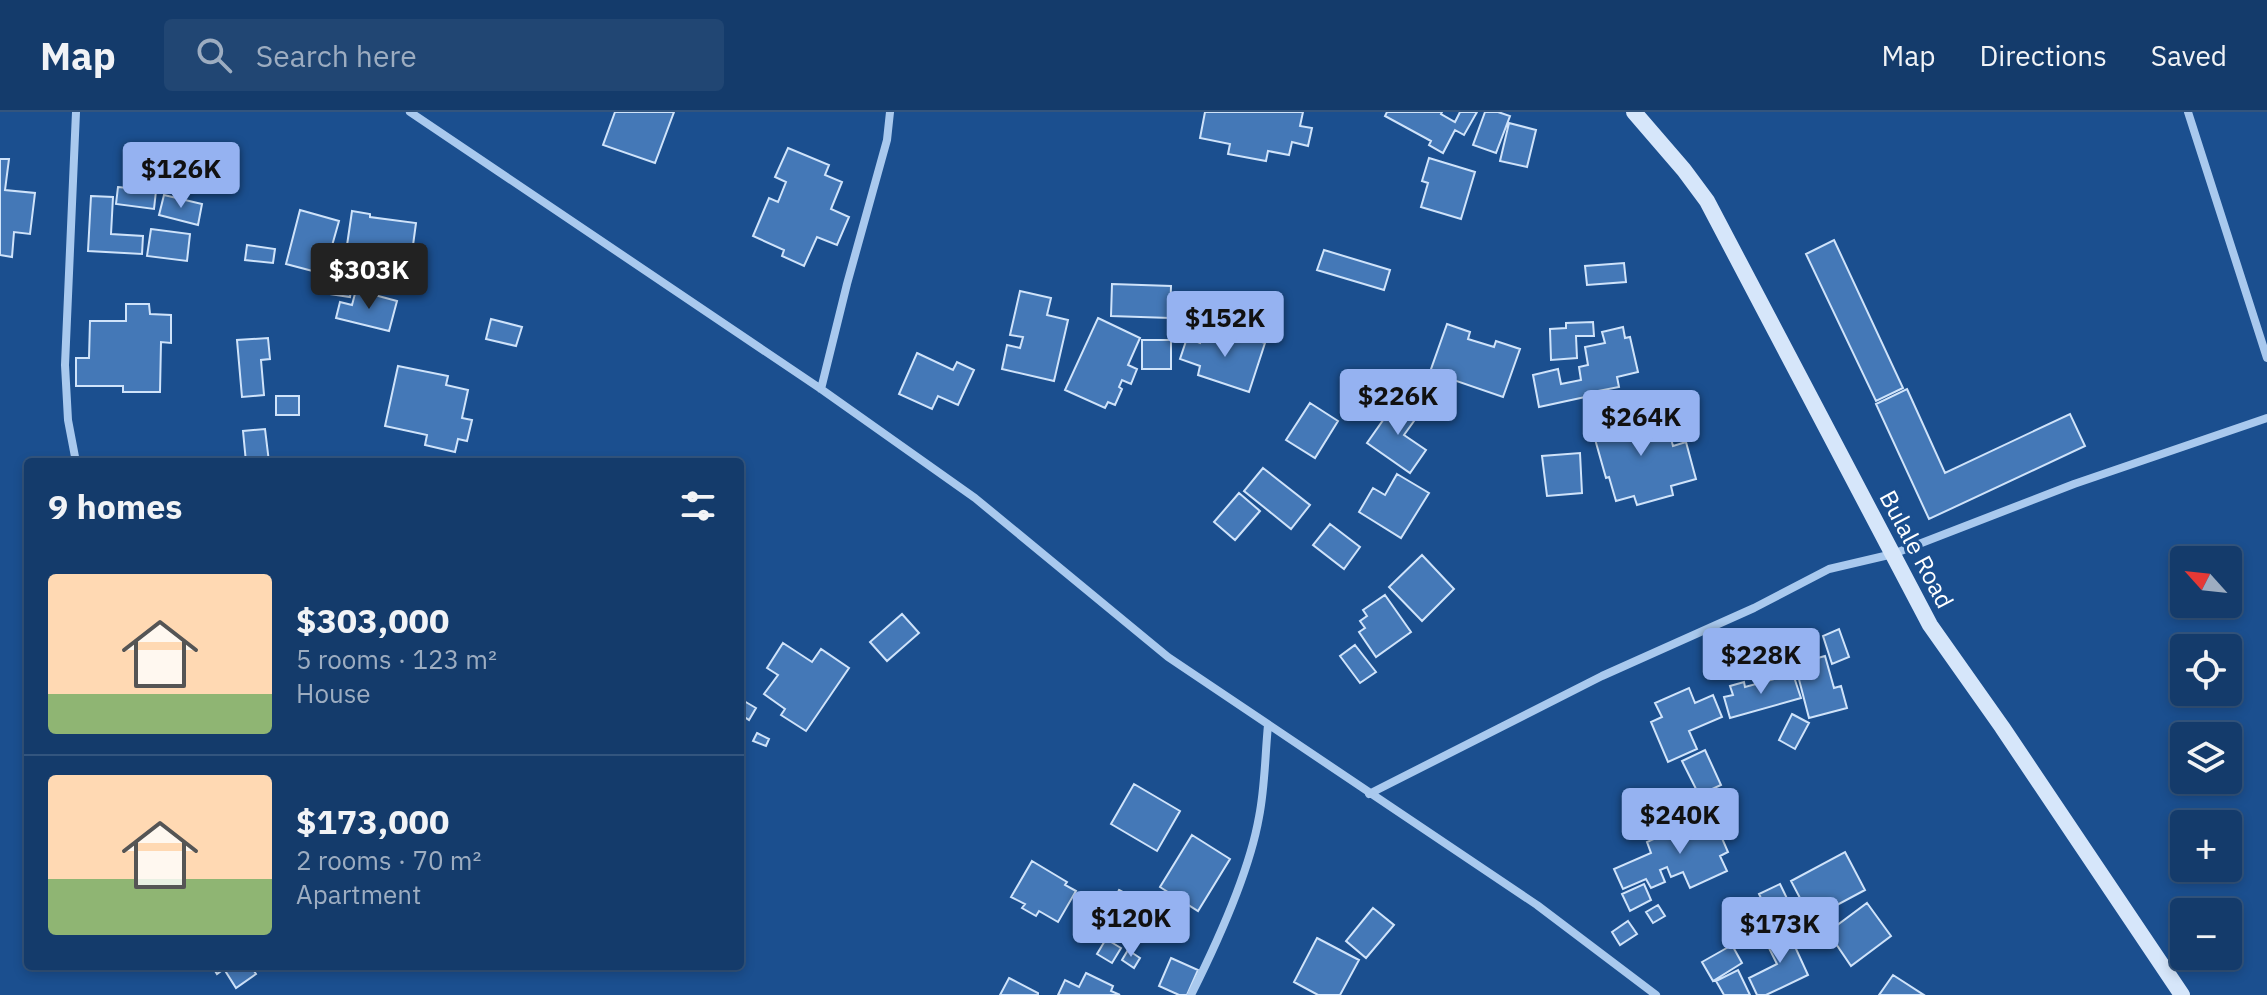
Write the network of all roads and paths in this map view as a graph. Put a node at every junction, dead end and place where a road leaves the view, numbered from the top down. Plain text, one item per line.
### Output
1 (76, 112) edge
2 (410, 112) edge
3 (890, 112) edge
4 (1634, 112) edge
5 (2188, 112) edge
6 (2267, 358) edge
7 (821, 389) junction
8 (2267, 418) edge
9 (75, 458) edge
10 (1893, 554) junction
11 (1268, 725) junction
12 (1369, 794) junction
13 (1191, 995) edge
14 (1656, 995) edge
15 (2182, 995) edge

1 - 9 street
2 - 7 street
3 - 7 street
4 - 10 street, Bulale Road
5 - 6 street
7 - 11 street
8 - 10 street
10 - 12 street
10 - 15 street, Bulale Road
11 - 12 street
11 - 13 street
12 - 14 street

